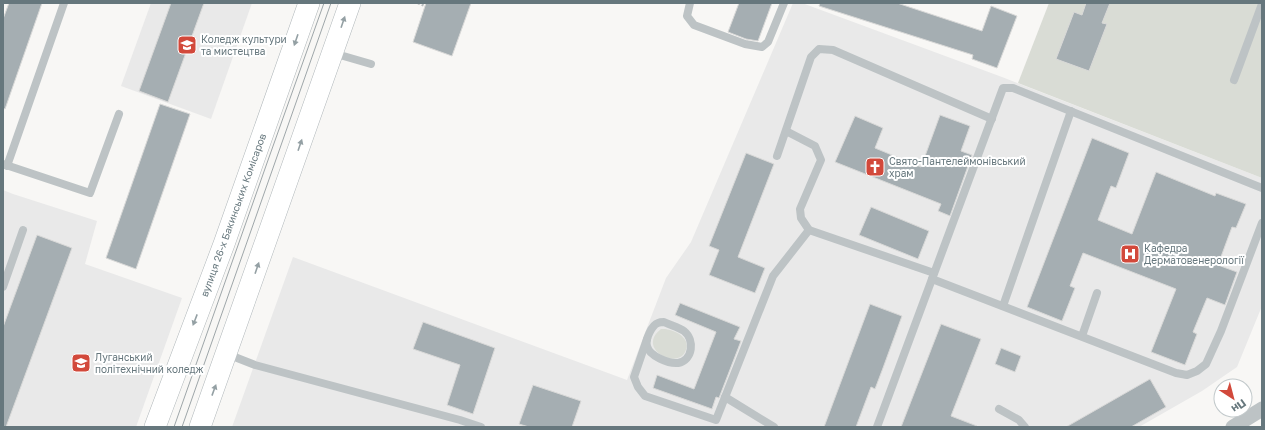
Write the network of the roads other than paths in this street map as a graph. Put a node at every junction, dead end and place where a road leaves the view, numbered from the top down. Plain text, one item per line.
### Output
1 (64, 3) edge
2 (309, 3) edge
3 (350, 3) edge
4 (690, 3) edge
5 (784, 3) edge
6 (1262, 4) edge
7 (333, 52) junction
8 (371, 64) dead end
9 (1234, 80) dead end
10 (1071, 112) junction
11 (119, 114) dead end
12 (992, 119) junction
13 (786, 131) junction
14 (777, 156) dead end
15 (5, 165) edge
16 (1262, 188) edge
17 (1262, 223) edge
18 (23, 230) dead end
19 (809, 230) junction
20 (933, 276) junction
21 (3, 287) edge
22 (1097, 293) dead end
23 (1003, 306) junction
24 (1082, 336) junction
25 (647, 339) junction
26 (227, 354) junction
27 (725, 397) junction
28 (999, 409) dead end
29 (1262, 409) edge
30 (459, 423) edge
31 (155, 427) edge
32 (200, 427) edge
33 (481, 427) edge
34 (774, 427) edge
35 (877, 427) edge
36 (1025, 427) edge
37 (1233, 427) edge

1 - 15 lane
2 -> 31 street, вулиця 26-х Бакинських Комісаров
7 -> 3 street
4 - 5 lane
6 - 9 lane
7 - 8 lane
26 -> 7 street
10 - 12 lane
10 - 16 lane
10 - 23 lane
11 - 15 lane
12 - 13 lane
12 - 20 lane
13 - 14 lane
13 - 19 lane
17 - 24 lane
18 - 21 lane
19 - 20 lane
19 - 27 lane
20 - 23 lane
20 - 35 lane
22 - 24 lane
23 - 24 lane
25 - 25 lane
25 - 27 lane
26 - 30 lane
32 -> 26 street
27 - 34 lane
28 - 36 lane
29 - 37 street
30 - 33 lane

